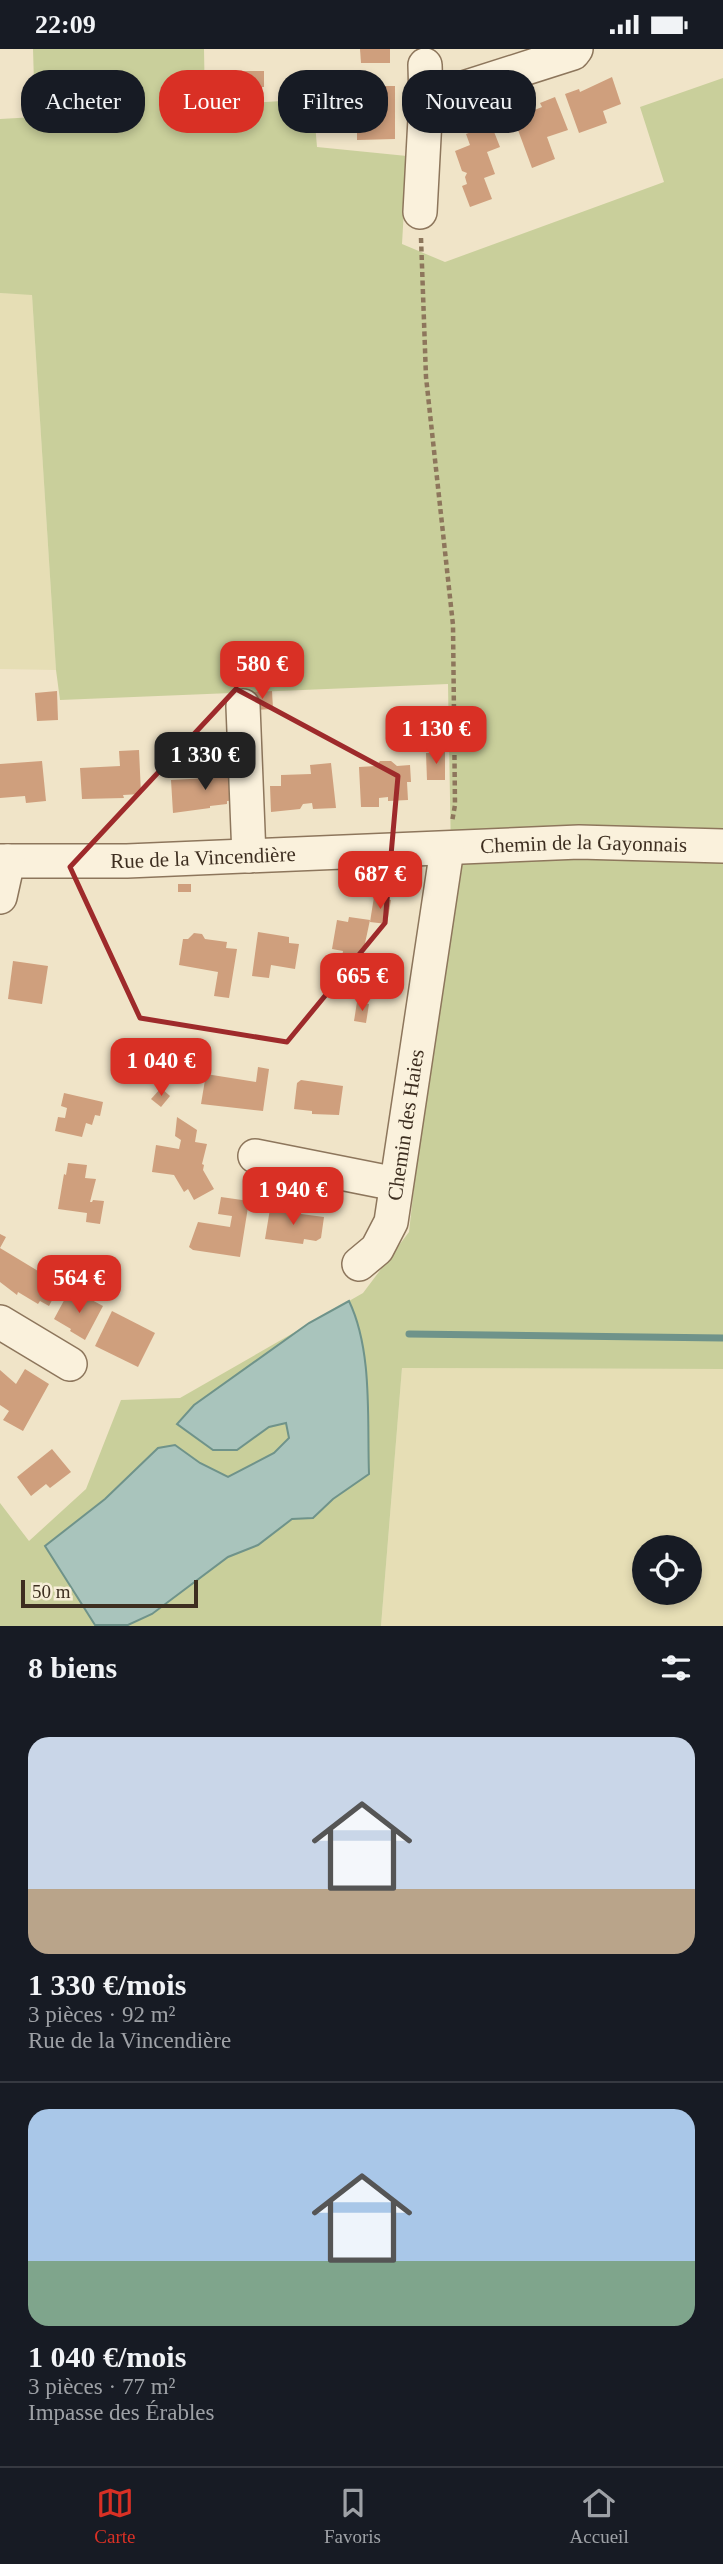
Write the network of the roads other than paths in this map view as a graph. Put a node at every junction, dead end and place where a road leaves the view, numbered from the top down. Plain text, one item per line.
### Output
1 (576, 49) edge
2 (425, 65) dead end
3 (425, 70) edge
4 (520, 70) edge
5 (424, 133) edge
6 (420, 212) road end
7 (243, 706) dead end
8 (723, 846) edge
9 (447, 849) junction
10 (249, 856) junction
11 (4, 861) edge
12 (0, 897) edge
13 (255, 1156) dead end
14 (396, 1184) junction
15 (359, 1264) dead end
16 (0, 1322) edge
17 (70, 1364) dead end

1 - 4 street
2 - 3 street
5 - 6 street
7 - 10 street
8 - 9 street, Chemin de la Gayonnais
9 - 10 street, Rue de la Vincendière
9 - 14 street, Chemin des Haies
10 - 11 street, Rue de la Vincendière
11 - 12 street
13 - 14 street
14 - 15 street, Chemin des Haies
16 - 17 street

